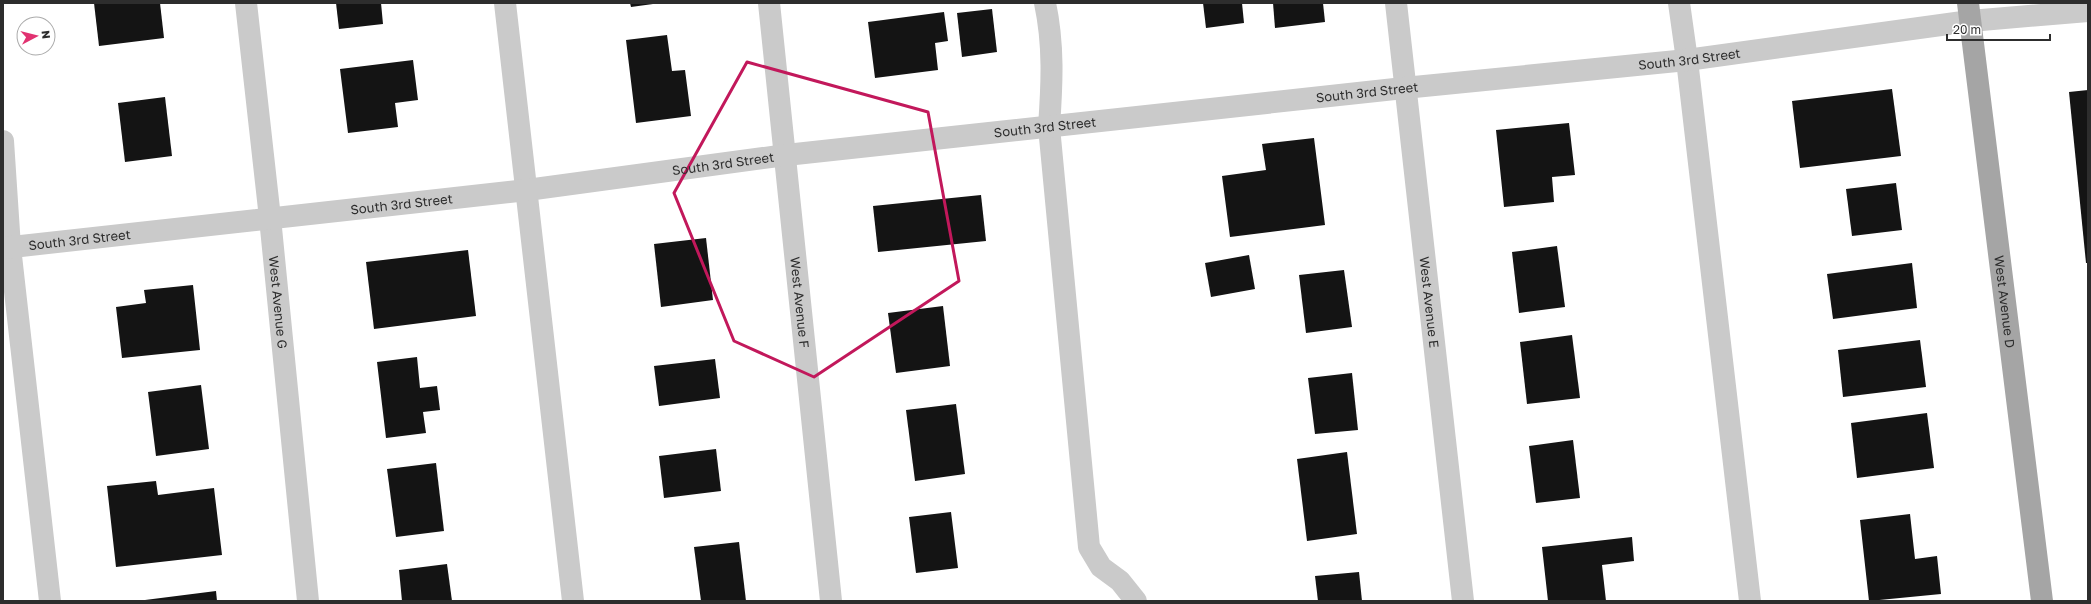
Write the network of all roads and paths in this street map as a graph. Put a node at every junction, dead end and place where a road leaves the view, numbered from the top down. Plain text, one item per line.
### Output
1 (246, 3) edge
2 (505, 3) edge
3 (769, 3) edge
4 (1045, 3) edge
5 (1396, 3) edge
6 (1679, 3) edge
7 (2088, 11) edge
8 (1969, 12) edge
9 (1687, 60) junction
10 (1404, 88) junction
11 (1049, 127) junction
12 (3, 142) edge
13 (786, 155) junction
14 (527, 190) junction
15 (270, 218) junction
16 (6, 248) edge
17 (50, 601) edge
18 (308, 601) edge
19 (573, 601) edge
20 (831, 601) edge
21 (1136, 601) edge
22 (1463, 601) edge
23 (1750, 601) edge
24 (2042, 601) edge

1 - 15 street, West Avenue G
2 - 14 street
3 - 13 street, West Avenue F
4 - 11 street
5 - 10 street, West Avenue E
6 - 9 street
7 - 8 street, South 3rd Street
8 - 9 street, South 3rd Street
8 - 24 main road, West Avenue D
9 - 10 street, South 3rd Street
9 - 23 street
10 - 11 street, South 3rd Street
10 - 22 street, West Avenue E
11 - 13 street, South 3rd Street
11 - 21 street
12 - 16 street
13 - 14 street, South 3rd Street
13 - 20 street, West Avenue F
14 - 15 street, South 3rd Street
14 - 19 street
15 - 16 street, South 3rd Street
15 - 18 street, West Avenue G
16 - 17 street

